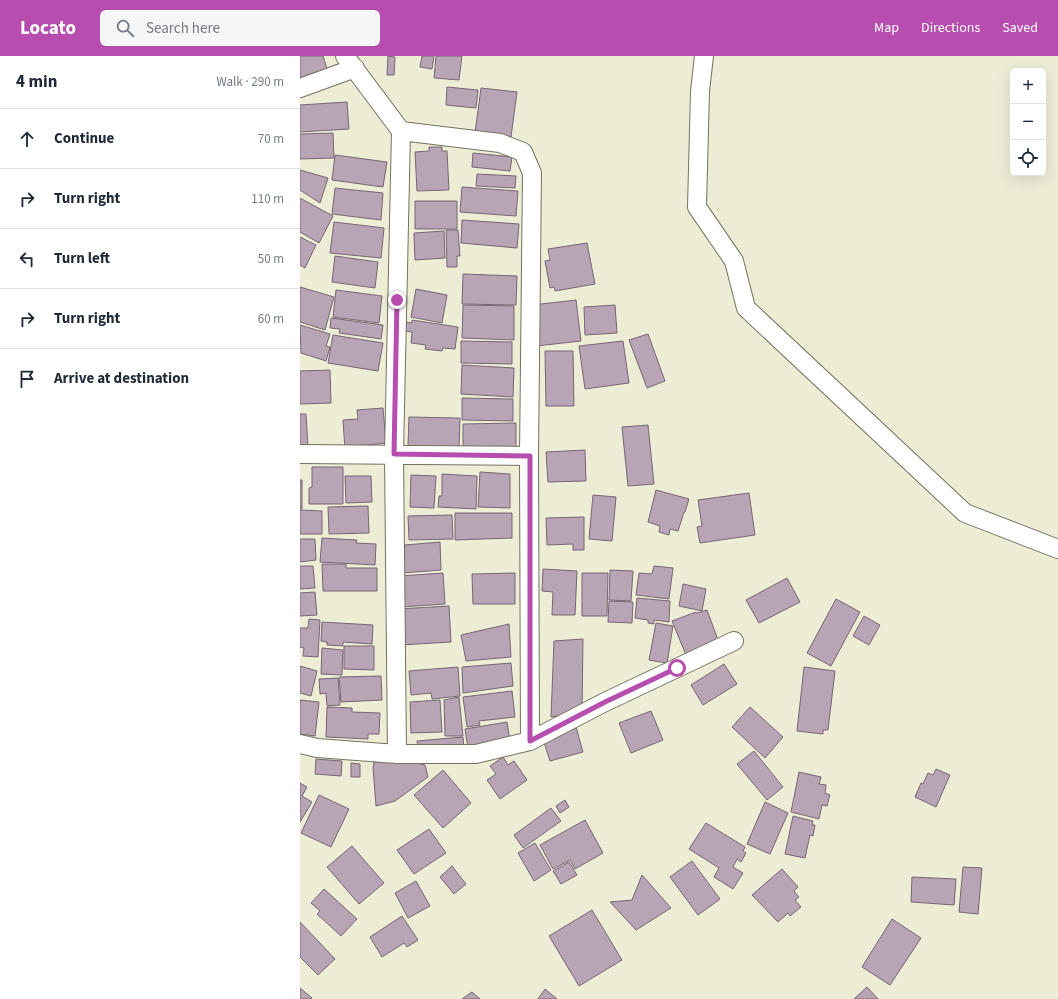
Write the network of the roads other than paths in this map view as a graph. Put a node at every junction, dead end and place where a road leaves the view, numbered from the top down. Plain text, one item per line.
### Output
1 (704, 56) edge
2 (350, 62) edge
3 (300, 88) edge
4 (401, 131) junction
5 (300, 454) edge
6 (394, 454) junction
7 (530, 456) junction
8 (1058, 549) edge
9 (734, 642) dead end
10 (530, 741) junction
11 (300, 744) edge
12 (397, 754) junction

1 - 8 street
2 - 3 street
2 - 4 street
4 - 6 street
4 - 7 street
5 - 6 street
6 - 7 street
6 - 12 street
7 - 10 street
9 - 10 street
10 - 12 street
11 - 12 street

